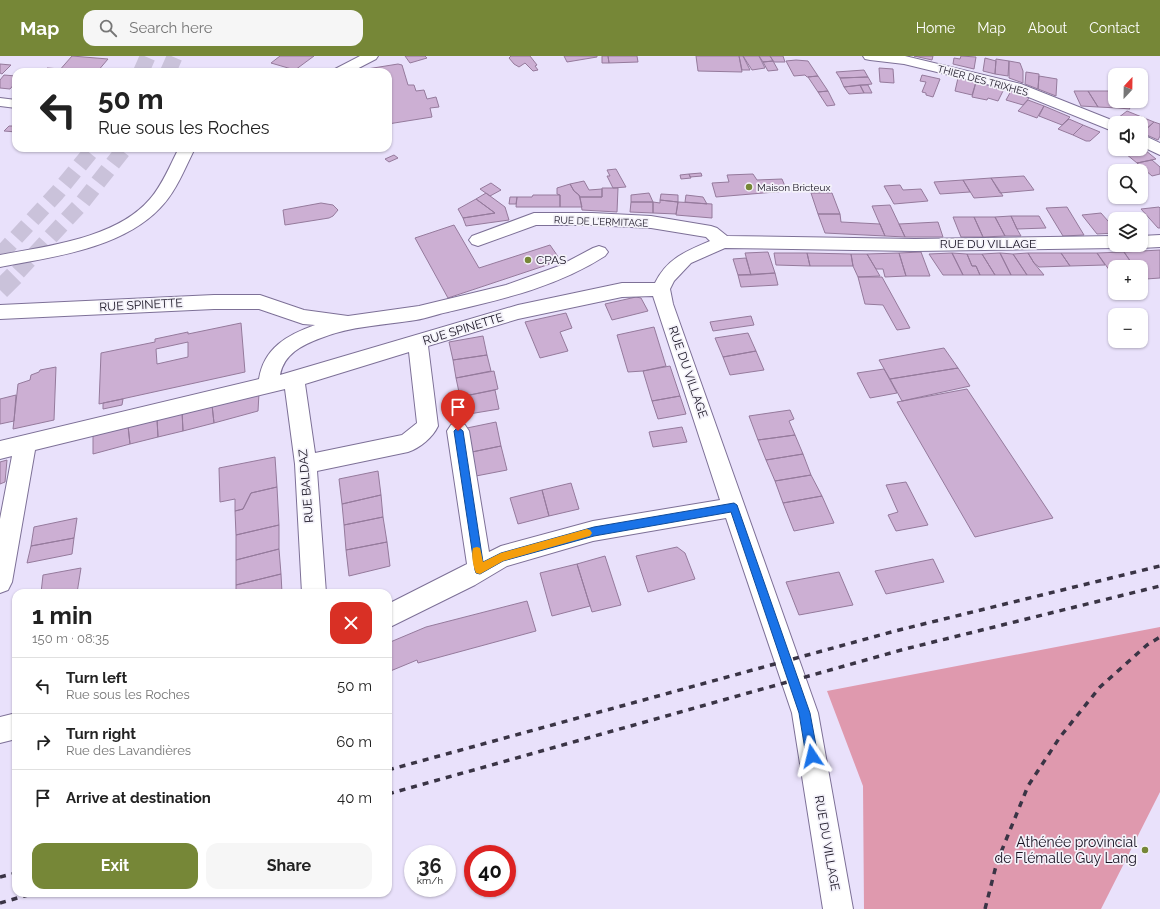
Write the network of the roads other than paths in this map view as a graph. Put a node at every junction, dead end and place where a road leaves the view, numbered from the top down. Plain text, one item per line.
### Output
1 (371, 56) edge
2 (870, 56) edge
3 (348, 68) edge
4 (0, 102) edge
5 (12, 104) edge
6 (1108, 124) edge
7 (1148, 143) edge
8 (1160, 150) edge
9 (185, 152) edge
10 (478, 240) dead end
11 (1160, 241) edge
12 (723, 242) junction
13 (1108, 242) edge
14 (1148, 242) edge
15 (599, 252) dead end
16 (0, 261) tunnel mouth
17 (661, 289) junction
18 (398, 309) dead end
19 (0, 312) edge
20 (360, 320) junction
21 (418, 343) junction
22 (294, 380) junction
23 (269, 386) junction
24 (458, 431) dead end
25 (25, 444) junction
26 (0, 450) edge
27 (306, 464) junction
28 (734, 507) junction
29 (480, 570) junction
30 (0, 582) edge
31 (314, 589) edge
32 (392, 614) edge
33 (12, 727) edge
34 (0, 730) edge
35 (838, 909) edge

1 - 3 street
2 - 6 street, THIER DES TRIXHES
4 - 5 street
7 - 8 street
9 - 16 street
10 - 12 street, RUE DE L'ERMITAGE
11 - 14 street
12 - 13 street, RUE DU VILLAGE
12 - 17 street, RUE DU VILLAGE
15 - 20 street, RUE SPINETTE
17 - 21 street, RUE SPINETTE
17 - 28 street, RUE DU VILLAGE
18 - 20 street
19 - 20 street, RUE SPINETTE
20 - 23 street, RUE SPINETTE
21 - 22 street, RUE SPINETTE
21 - 27 street
22 - 23 street, RUE SPINETTE
22 - 27 street, RUE BALDAZ
23 - 25 street, RUE SPINETTE
24 - 29 street
25 - 26 street, RUE SPINETTE
25 - 30 street
27 - 31 street, RUE BALDAZ
28 - 29 street
28 - 35 street, RUE DU VILLAGE
29 - 32 street
33 - 34 street

